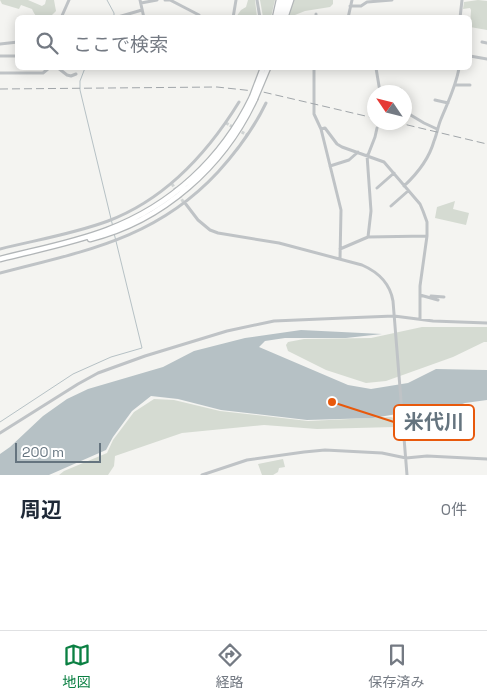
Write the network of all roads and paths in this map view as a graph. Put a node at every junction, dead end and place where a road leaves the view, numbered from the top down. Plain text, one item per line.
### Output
1 (70, 0) edge
2 (157, 0) edge
3 (165, 0) edge
4 (236, 0) edge
5 (257, 0) edge
6 (279, 0) edge
7 (283, 0) edge
8 (287, 0) edge
9 (291, 0) edge
10 (352, 0) edge
11 (392, 0) edge
12 (462, 0) edge
13 (141, 2) edge
14 (350, 6) junction
15 (142, 10) junction
16 (62, 15) edge
17 (125, 15) edge
18 (143, 15) edge
19 (199, 15) edge
20 (234, 15) edge
21 (260, 15) edge
22 (280, 15) edge
23 (348, 15) edge
24 (460, 15) edge
25 (15, 42) edge
26 (482, 42) dead end
27 (487, 43) edge
28 (0, 44) edge
29 (0, 56) edge
30 (15, 56) edge
31 (472, 56) edge
32 (487, 58) edge
33 (45, 70) edge
34 (60, 70) edge
35 (262, 70) edge
36 (267, 70) edge
37 (314, 70) edge
38 (376, 70) edge
39 (458, 70) edge
40 (0, 73) edge
41 (76, 74) dead end
42 (470, 84) dead end
43 (379, 85) edge
44 (454, 85) junction
45 (253, 98) junction
46 (435, 100) dead end
47 (239, 102) dead end
48 (266, 103) dead end
49 (448, 103) junction
50 (412, 116) edge
51 (437, 128) junction
52 (321, 129) junction
53 (377, 130) edge
54 (359, 152) junction
55 (367, 155) junction
56 (330, 166) junction
57 (394, 174) junction
58 (404, 186) junction
59 (377, 188) dead end
60 (408, 191) junction
61 (185, 203) junction
62 (391, 206) dead end
63 (427, 236) junction
64 (368, 237) junction
65 (0, 249) edge
66 (340, 249) junction
67 (0, 259) edge
68 (340, 259) junction
69 (0, 273) edge
70 (420, 295) junction
71 (430, 296) junction
72 (444, 297) dead end
73 (438, 300) dead end
74 (394, 319) junction
75 (420, 320) junction
76 (487, 323) edge
77 (0, 433) edge
78 (406, 458) junction
79 (487, 459) edge
80 (202, 475) edge
81 (407, 475) edge

1 - 16 street
2 - 13 street
3 - 19 street
4 - 20 street
5 - 21 street
6 - 22 highway
7 - 22 highway
8 - 22 highway
9 - 22 highway
10 - 14 street
11 - 14 street
12 - 24 street
13 - 15 street
14 - 23 street
15 - 17 street
15 - 18 street
25 - 28 street
26 - 27 street
29 - 30 street
31 - 32 street
33 - 40 street
34 - 41 street
35 - 45 highway, bridge
36 - 45 highway, bridge
37 - 52 street
38 - 43 street
39 - 44 street
42 - 44 street
44 - 49 street
45 - 67 highway
46 - 49 street
47 - 65 street
48 - 61 street
49 - 51 street
50 - 51 street
51 - 58 street
52 - 54 street
52 - 56 street
53 - 55 street
54 - 55 street
54 - 56 street
55 - 57 street
55 - 64 street
56 - 66 street
57 - 58 street
57 - 59 street
58 - 60 street
60 - 62 street
60 - 63 street
61 - 68 street
61 - 69 street
63 - 64 street
63 - 70 street
64 - 66 street
66 - 68 street
68 - 74 street
70 - 71 street
70 - 75 street
71 - 72 street
71 - 73 street
74 - 75 street
74 - 77 street
74 - 78 street
75 - 76 street
78 - 79 street
78 - 80 street
78 - 81 street

